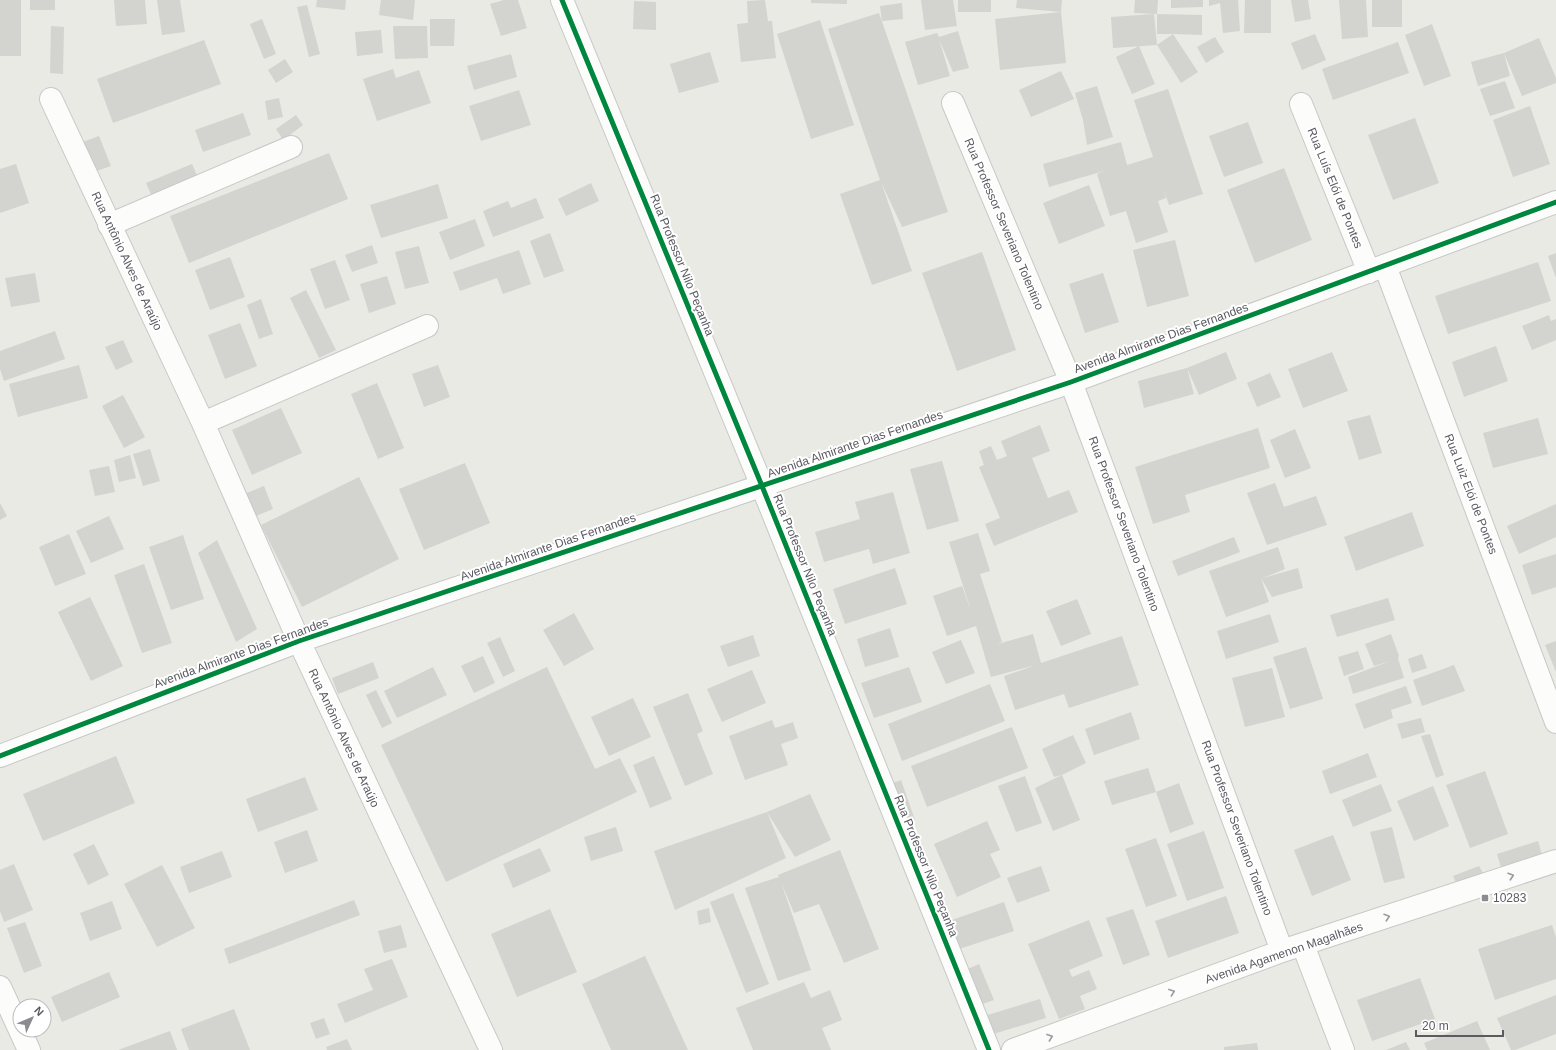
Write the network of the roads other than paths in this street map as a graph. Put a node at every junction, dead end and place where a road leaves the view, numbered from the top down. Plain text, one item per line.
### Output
1 (562, 0) edge
2 (51, 99) dead end
3 (952, 102) dead end
4 (1301, 104) dead end
5 (291, 147) dead end
6 (1556, 202) edge
7 (109, 225) junction
8 (1377, 269) junction
9 (427, 326) dead end
10 (1071, 382) junction
11 (203, 423) junction
12 (762, 486) junction
13 (299, 641) junction
14 (1556, 722) edge
15 (0, 756) edge
16 (1556, 861) edge
17 (1304, 945) junction
18 (1282, 951) junction
19 (0, 987) edge
20 (29, 1050) edge
21 (491, 1050) edge
22 (989, 1050) edge
23 (1013, 1050) edge
24 (1343, 1050) edge

1 - 12 street, Rua Professor Nilo Peçanha
2 - 7 street, Rua Antônio Alves de Araújo
3 - 10 street, Rua Professor Severiano Tolentino
4 - 8 street, Rua Luís Elói de Pontes
5 - 7 street
6 - 8 street, Avenida Almirante Dias Fernandes
7 - 11 street, Rua Antônio Alves de Araújo
8 - 10 street, Avenida Almirante Dias Fernandes
8 - 14 street, Rua Luiz Elói de Pontes
9 - 11 street
10 - 12 street, Avenida Almirante Dias Fernandes
10 - 18 street, Rua Professor Severiano Tolentino
11 - 13 street, Rua Antônio Alves de Araújo
12 - 13 street, Avenida Almirante Dias Fernandes
12 - 22 street, Rua Professor Nilo Peçanha
13 - 15 street, Avenida Almirante Dias Fernandes
13 - 21 street, Rua Antônio Alves de Araújo
17 -> 16 street, Avenida Agamenon Magalhães
17 - 18 street, Avenida Agamenon Magalhães
17 - 24 street
23 -> 18 street, Avenida Agamenon Magalhães
19 - 20 street

